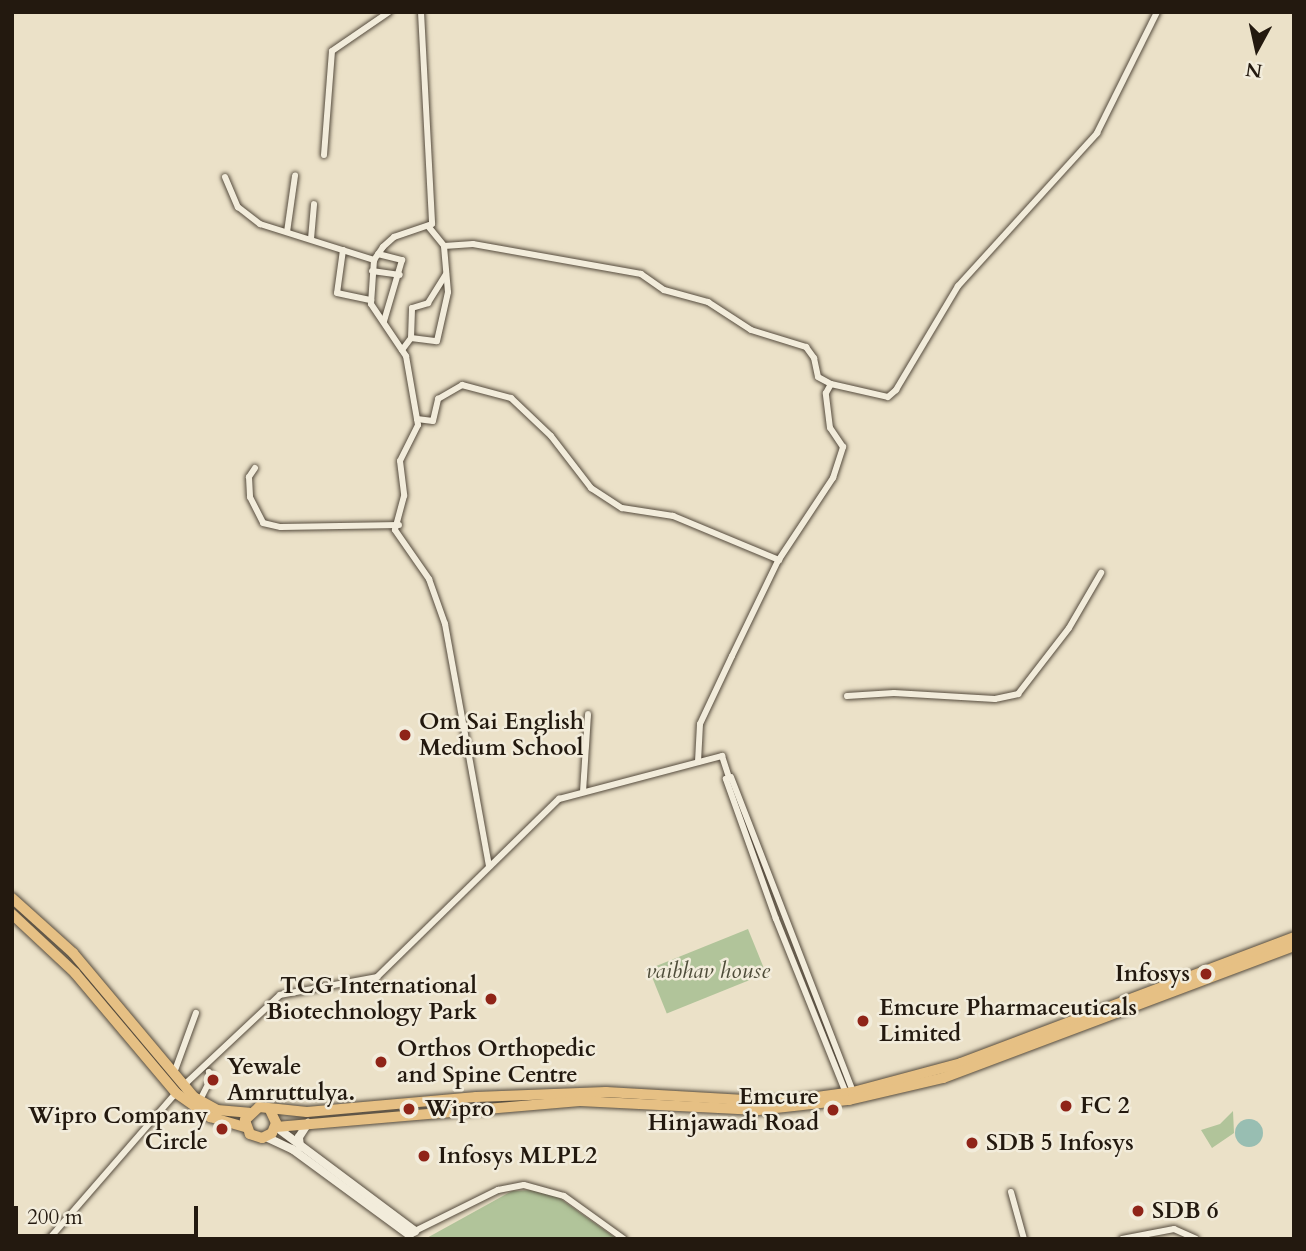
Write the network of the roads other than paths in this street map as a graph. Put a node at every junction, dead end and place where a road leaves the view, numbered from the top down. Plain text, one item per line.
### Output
1 (388, 12) edge
2 (421, 12) edge
3 (1157, 12) edge
4 (324, 155) dead end
5 (295, 176) dead end
6 (225, 177) dead end
7 (314, 204) dead end
8 (428, 226) junction
9 (287, 232) junction
10 (311, 239) junction
11 (444, 246) junction
12 (343, 250) junction
13 (376, 257) junction
14 (372, 271) junction
15 (447, 272) junction
16 (400, 275) junction
17 (370, 300) junction
18 (384, 321) junction
19 (411, 338) junction
20 (402, 350) junction
21 (831, 384) junction
22 (417, 419) junction
23 (255, 468) dead end
24 (399, 525) junction
25 (779, 560) junction
26 (1101, 573) dead end
27 (847, 696) dead end
28 (588, 713) dead end
29 (698, 762) junction
30 (729, 778) junction
31 (583, 792) junction
32 (489, 866) junction
33 (774, 881) junction
34 (764, 885) junction
35 (12, 898) edge
36 (12, 914) edge
37 (1294, 937) edge
38 (1294, 946) edge
39 (196, 1013) dead end
40 (209, 1072) dead end
41 (173, 1074) junction
42 (180, 1090) junction
43 (851, 1096) junction
44 (200, 1102) junction
45 (270, 1110) junction
46 (248, 1113) junction
47 (308, 1123) junction
48 (246, 1127) junction
49 (276, 1127) junction
50 (266, 1137) junction
51 (300, 1147) junction
52 (1011, 1192) dead end
53 (408, 1231) edge
54 (49, 1239) edge
55 (398, 1239) edge
56 (624, 1239) edge
57 (1024, 1239) edge
58 (1122, 1239) edge
59 (1196, 1239) edge

1 - 4 street
2 - 8 street
3 - 21 street
5 - 9 street
6 - 9 street
7 - 10 street
8 - 11 street
8 - 13 street
9 - 10 street
10 - 12 street
11 - 15 street
11 - 21 street
12 - 13 street
12 - 17 street
13 - 14 street
13 - 16 street
14 - 16 street
14 - 17 street
15 - 19 street
15 - 19 street
16 - 18 street
17 - 18 street
18 - 20 street
19 - 20 street
20 - 22 street
21 - 25 street
22 - 24 street
22 - 25 street
23 - 24 street
24 - 32 street
25 - 29 street
26 - 27 street
28 - 31 street
29 - 30 street
29 - 31 street
30 - 33 street
30 - 34 street
31 - 32 street
32 - 42 street
33 - 34 street
33 - 43 street
34 - 43 street
35 - 41 main road
36 - 42 main road
37 - 43 main road
38 - 43 main road
39 - 41 street
40 - 44 street
41 - 42 main road
42 - 44 main road
42 - 48 main road
42 - 54 street
43 - 45 main road
43 - 47 main road
44 - 46 main road
45 - 46 main road
45 - 49 main road
46 - 48 main road
47 - 49 main road
47 - 51 street
48 - 50 main road
49 - 50 main road
49 - 51 street
50 - 53 street
51 - 53 street
52 - 57 street
53 - 55 street
53 - 56 street
58 - 59 street

